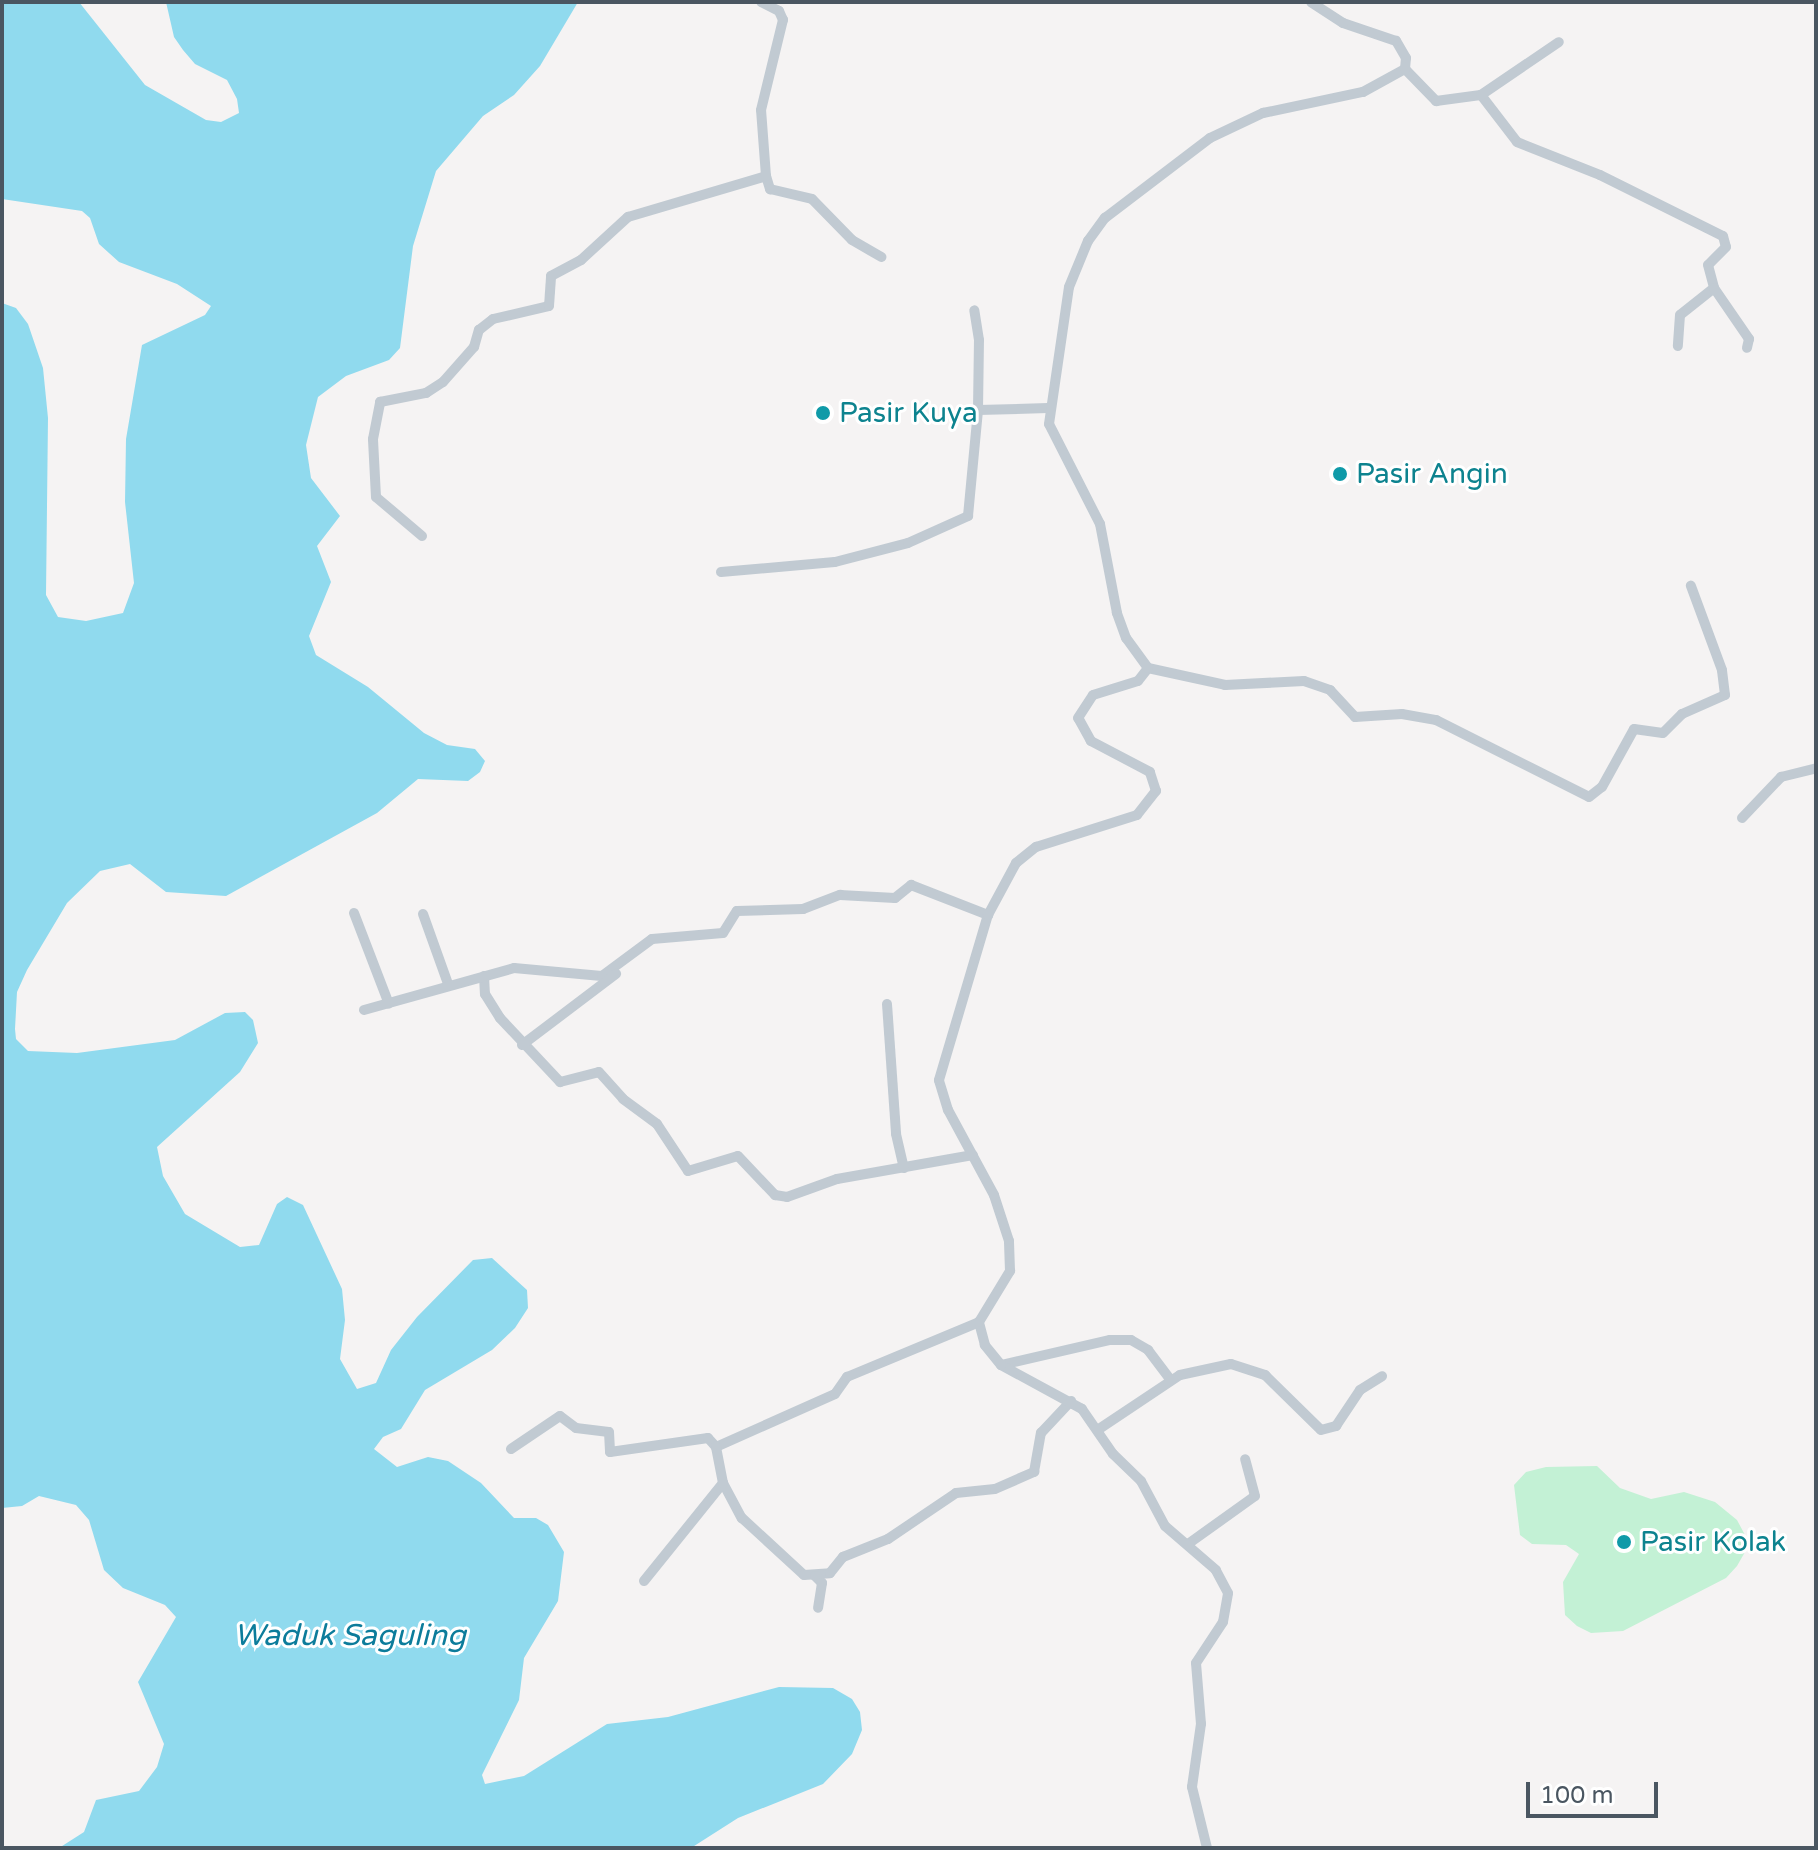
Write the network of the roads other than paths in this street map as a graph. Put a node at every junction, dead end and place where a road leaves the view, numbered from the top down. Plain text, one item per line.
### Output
1 (761, 2) edge
2 (1311, 2) edge
3 (1559, 42) dead end
4 (1405, 69) junction
5 (1481, 95) junction
6 (766, 176) junction
7 (882, 257) dead end
8 (1714, 288) junction
9 (974, 310) dead end
10 (1678, 346) dead end
11 (1747, 348) dead end
12 (1048, 408) junction
13 (978, 410) junction
14 (422, 536) dead end
15 (721, 572) dead end
16 (1691, 586) dead end
17 (1148, 668) junction
18 (1816, 768) edge
19 (1742, 818) dead end
20 (354, 913) dead end
21 (423, 914) dead end
22 (988, 915) junction
23 (619, 967) junction
24 (484, 976) junction
25 (448, 984) junction
26 (389, 1004) junction
27 (887, 1004) dead end
28 (364, 1010) dead end
29 (522, 1045) junction
30 (973, 1155) junction
31 (904, 1168) junction
32 (979, 1322) junction
33 (1001, 1365) junction
34 (1382, 1376) dead end
35 (1171, 1380) junction
36 (1071, 1401) junction
37 (1099, 1429) junction
38 (716, 1447) junction
39 (511, 1449) dead end
40 (1245, 1459) dead end
41 (723, 1483) junction
42 (1188, 1544) junction
43 (815, 1576) junction
44 (644, 1581) dead end
45 (818, 1608) dead end
46 (1207, 1848) edge

1 - 6 street
2 - 4 street
3 - 5 street
4 - 5 street
4 - 12 street
5 - 8 street
6 - 7 street
6 - 14 street
8 - 10 street
8 - 11 street
9 - 13 street
12 - 13 street
12 - 17 street
13 - 15 street
16 - 17 street
17 - 22 street
18 - 19 street
20 - 26 street
21 - 25 street
22 - 23 street
22 - 30 street
23 - 24 street
23 - 29 street
24 - 25 street
24 - 29 street
25 - 26 street
26 - 28 street
27 - 31 street
29 - 31 street
30 - 31 street
30 - 32 street
32 - 33 street
32 - 38 street
33 - 35 street
33 - 36 street
34 - 35 street
35 - 37 street
36 - 37 street
36 - 43 street
37 - 42 street
38 - 39 street
38 - 41 street
40 - 42 street
41 - 43 street
41 - 44 street
42 - 46 street
43 - 45 street

